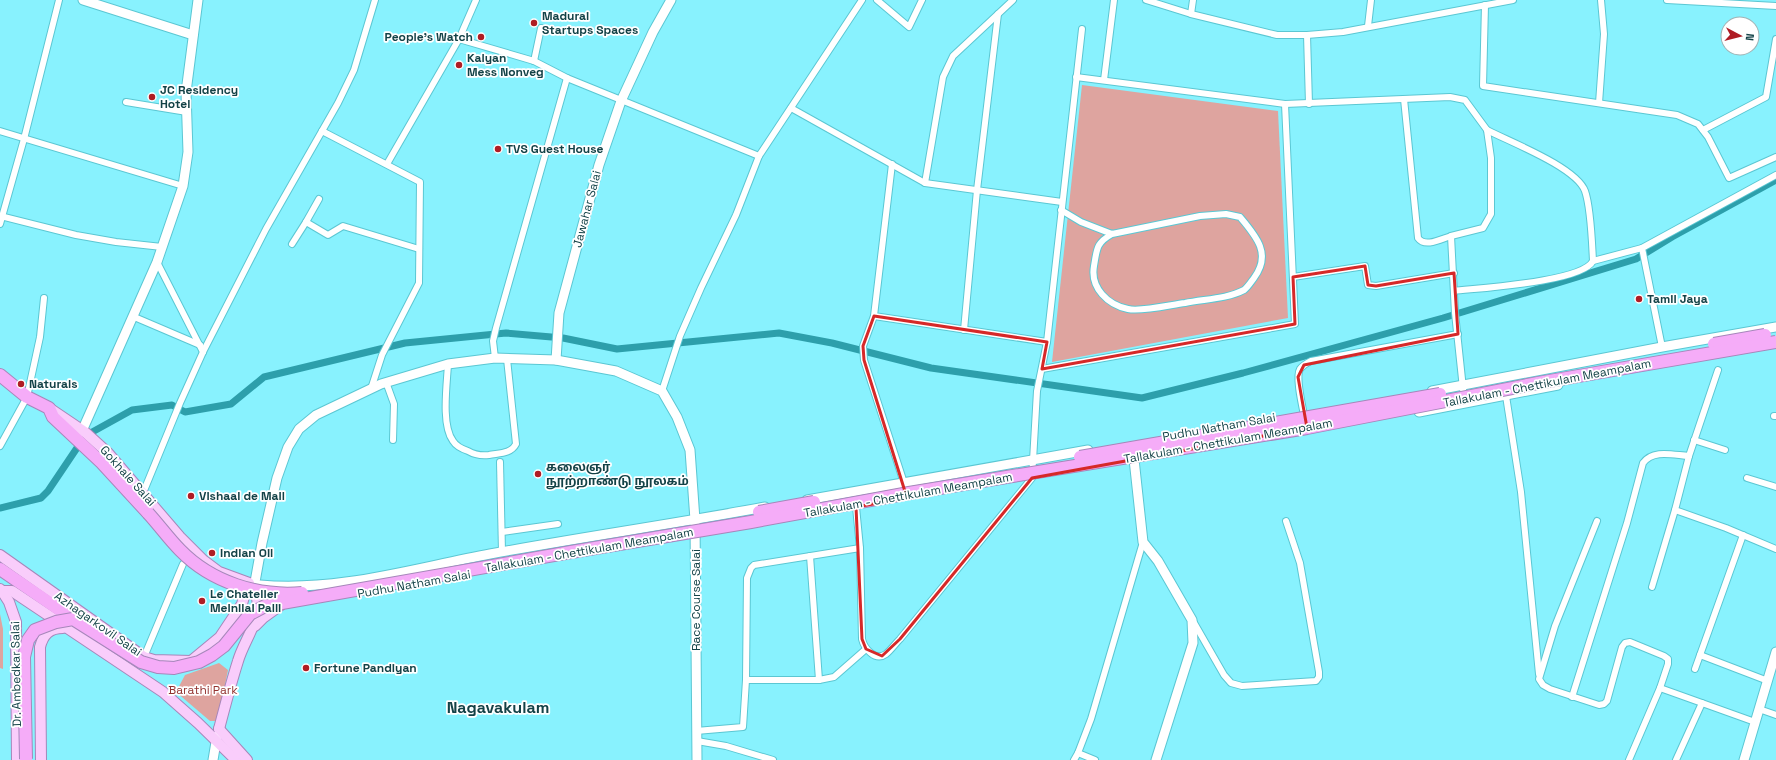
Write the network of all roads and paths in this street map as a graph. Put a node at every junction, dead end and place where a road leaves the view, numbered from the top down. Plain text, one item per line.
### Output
1 (59, 0) edge
2 (83, 0) edge
3 (198, 0) edge
4 (375, 0) edge
5 (476, 0) edge
6 (671, 0) edge
7 (862, 0) edge
8 (878, 0) edge
9 (922, 0) edge
10 (1014, 0) edge
11 (1114, 0) edge
12 (1146, 0) edge
13 (1193, 0) edge
14 (1371, 0) edge
15 (1513, 0) edge
16 (1601, 0) edge
17 (1667, 0) edge
18 (1677, 0) edge
19 (1484, 5) junction
20 (1776, 6) edge
21 (998, 14) junction
22 (1191, 14) junction
23 (1368, 26) junction
24 (542, 28) dead end
25 (1082, 29) dead end
26 (193, 35) junction
27 (1307, 35) junction
28 (458, 39) junction
29 (1776, 39) edge
30 (534, 61) junction
31 (1076, 77) junction
32 (567, 78) junction
33 (1104, 80) junction
34 (1404, 99) junction
35 (621, 101) junction
36 (126, 102) dead end
37 (1599, 103) junction
38 (1285, 104) junction
39 (1309, 104) junction
40 (791, 108) junction
41 (187, 112) junction
42 (1486, 130) junction
43 (1703, 130) junction
44 (0, 131) edge
45 (322, 131) junction
46 (24, 139) junction
47 (759, 156) junction
48 (1776, 157) edge
49 (387, 164) junction
50 (892, 164) junction
51 (1776, 175) edge
52 (925, 183) junction
53 (183, 186) junction
54 (977, 190) junction
55 (319, 199) dead end
56 (1062, 202) junction
57 (1061, 210) junction
58 (1, 216) edge
59 (306, 222) junction
60 (0, 224) edge
61 (1112, 234) junction
62 (1451, 236) junction
63 (292, 244) dead end
64 (162, 247) junction
65 (419, 249) junction
66 (1643, 249) junction
67 (1593, 261) junction
68 (157, 262) junction
69 (1454, 273) junction
70 (1293, 277) junction
71 (1454, 291) junction
72 (44, 298) dead end
73 (132, 316) junction
74 (874, 316) junction
75 (1776, 328) edge
76 (964, 330) junction
77 (1776, 333) edge
78 (1458, 334) junction
79 (1047, 342) junction
80 (1776, 342) edge
81 (200, 345) junction
82 (1776, 346) edge
83 (1662, 347) junction
84 (204, 352) junction
85 (495, 358) junction
86 (507, 359) junction
87 (556, 360) junction
88 (448, 364) junction
89 (1042, 369) junction
90 (1718, 370) dead end
91 (0, 375) edge
92 (386, 382) junction
93 (1463, 385) junction
94 (371, 389) junction
95 (662, 391) junction
96 (1506, 396) junction
97 (27, 397) junction
98 (1465, 404) junction
99 (49, 408) junction
100 (1304, 413) junction
101 (1308, 432) junction
102 (85, 438) junction
103 (394, 440) dead end
104 (1694, 440) junction
105 (1132, 442) junction
106 (0, 446) edge
107 (1726, 450) dead end
108 (1689, 456) junction
109 (1033, 460) junction
110 (1135, 461) junction
111 (500, 462) dead end
112 (1032, 478) junction
113 (1748, 478) dead end
114 (904, 482) junction
115 (1776, 487) edge
116 (143, 493) junction
117 (907, 498) junction
118 (856, 507) junction
119 (1675, 510) junction
120 (695, 520) junction
121 (1286, 521) dead end
122 (1597, 521) dead end
123 (558, 524) dead end
124 (502, 532) junction
125 (1743, 534) junction
126 (695, 537) junction
127 (1144, 542) junction
128 (860, 548) junction
129 (1776, 549) edge
130 (502, 552) junction
131 (0, 555) edge
132 (810, 556) junction
133 (183, 564) dead end
134 (0, 569) edge
135 (255, 583) junction
136 (1652, 587) dead end
137 (1, 590) edge
138 (246, 593) junction
139 (258, 597) junction
140 (281, 605) junction
141 (1192, 620) junction
142 (70, 623) junction
143 (251, 630) junction
144 (866, 649) junction
145 (1776, 652) edge
146 (1700, 655) junction
147 (144, 657) junction
148 (1695, 669) dead end
149 (1539, 679) junction
150 (746, 680) junction
151 (819, 680) junction
152 (1768, 681) junction
153 (1660, 688) junction
154 (1572, 696) junction
155 (1702, 703) junction
156 (1759, 709) junction
157 (1776, 715) edge
158 (1755, 722) junction
159 (205, 729) junction
160 (219, 729) junction
161 (696, 731) junction
162 (216, 741) junction
163 (697, 741) junction
164 (1078, 753) junction
165 (23, 760) edge
166 (40, 760) edge
167 (214, 760) edge
168 (236, 760) edge
169 (247, 760) edge
170 (697, 760) edge
171 (773, 760) edge
172 (1074, 760) edge
173 (1095, 760) edge
174 (1156, 760) edge
175 (1629, 760) edge
176 (1676, 760) edge
177 (1744, 760) edge

1 - 46 street
2 - 26 main road
3 - 26 main road
4 - 45 street
5 - 28 street
6 - 35 main road, Jawahar Salai
7 - 40 street
8 - 9 street
10 - 21 street
11 - 33 street
12 - 22 street
13 - 22 street
14 - 23 street
15 - 19 street
16 - 37 street
17 - 18 street
18 - 20 street
19 - 23 street
19 - 37 street
21 - 52 street
21 - 54 street
22 - 27 street
23 - 27 street
24 - 30 street
25 - 31 street
26 - 41 main road
27 - 39 street
28 - 30 street
28 - 49 street
29 - 43 street
30 - 32 street
31 - 33 street
31 - 56 street
32 - 35 street
32 - 85 street
33 - 38 street
34 - 39 street
34 - 42 street
34 - 62 street
35 - 47 street
35 - 87 main road, Jawahar Salai
36 - 41 street
37 - 43 street
38 - 39 street
38 - 70 street
40 - 47 street
40 - 50 street
41 - 53 main road
42 - 62 street
42 - 67 street
43 - 48 street
44 - 46 street
45 - 49 street
45 - 84 street
46 - 53 street
46 - 58 street
47 - 95 street
49 - 65 street
50 - 52 street
50 - 74 street
51 - 66 street
52 - 54 street
53 - 64 main road
54 - 56 street
54 - 76 street
55 - 59 street
56 - 57 street
57 - 61 street
57 - 79 street
58 - 60 street
58 - 64 street
59 - 63 street
59 - 65 street
61 - 61 street
62 - 69 street
64 - 68 main road
65 - 94 street
66 - 67 street
66 - 83 street
67 - 71 street
68 - 73 main road
68 - 81 street
69 - 70 street
69 - 71 street
70 - 89 street
71 - 78 street
72 - 97 street
73 - 81 street
73 - 102 main road
74 - 76 street
74 - 114 street
75 - 83 main road, Pudhu Natham Salai
76 - 79 street
77 - 102 highway, Tallakulam - Chettikulam Meampalam, bridge
78 - 93 street
78 - 100 street
79 - 89 street
80 - 142 highway, Tallakulam - Chettikulam Meampalam, bridge
81 - 84 street
82 - 96 main road, Pudhu Natham Salai
83 - 93 main road, Pudhu Natham Salai
84 - 116 street
85 - 86 main road
85 - 88 main road
86 - 87 main road
86 - 88 street
87 - 95 main road
88 - 92 main road
89 - 109 street
90 - 104 street
91 - 97 highway, Gokhale Salai
92 - 94 main road
92 - 103 street
93 - 98 street
93 - 100 main road, Pudhu Natham Salai
94 - 135 main road
95 - 120 main road, Race Course Salai
96 - 98 main road, Pudhu Natham Salai
96 - 149 street
97 - 99 highway, Gokhale Salai
97 - 106 street
98 - 101 main road, Pudhu Natham Salai
99 - 102 main road, Gokhale Salai
99 - 102 highway, Tallakulam - Chettikulam Meampalam
100 - 101 street
100 - 105 main road, Pudhu Natham Salai
101 - 110 main road, Pudhu Natham Salai
102 - 116 main road, Gokhale Salai
104 - 107 street
104 - 108 street
105 - 109 main road, Pudhu Natham Salai
105 - 110 main road
108 - 119 street
108 - 154 street
109 - 112 street
109 - 114 main road, Pudhu Natham Salai
110 - 112 main road, Pudhu Natham Salai
110 - 127 main road
111 - 124 street
112 - 117 main road, Pudhu Natham Salai
112 - 144 street
113 - 115 street
114 - 117 street
114 - 120 main road, Pudhu Natham Salai
116 - 135 main road, Gokhale Salai
117 - 118 main road, Pudhu Natham Salai
118 - 126 main road, Pudhu Natham Salai
118 - 128 street
119 - 125 street
119 - 136 street
120 - 126 main road, Race Course Salai
120 - 130 main road, Pudhu Natham Salai
121 - 141 street
122 - 149 street
123 - 124 street
124 - 130 street
125 - 129 street
125 - 146 street
126 - 140 main road, Pudhu Natham Salai
126 - 161 main road, Race Course Salai
127 - 141 main road
127 - 164 street
128 - 132 street
128 - 144 street
130 - 135 main road, Pudhu Natham Salai
131 - 147 main road, Azhagarkovil Salai
132 - 150 street
132 - 151 street
133 - 147 street
134 - 142 highway, Tallakulam - Chettikulam Meampalam
135 - 138 main road
135 - 139 main road
137 - 142 main road, Azhagarkovil Salai
137 - 165 main road, Dr. Ambedkar Salai
138 - 139 main road
138 - 147 main road, Azhagarkovil Salai
139 - 140 main road, Pudhu Natham Salai
139 - 143 main road
140 - 143 main road
141 - 174 main road
142 - 159 main road, Azhagarkovil Salai
142 - 165 highway, bridge
142 - 166 main road, Dr. Ambedkar Salai
143 - 160 main road
144 - 151 street
145 - 152 main road
146 - 148 street
146 - 152 street
149 - 154 street
150 - 151 street
150 - 161 street
152 - 156 main road
153 - 154 street
153 - 155 street
153 - 175 street
155 - 158 street
155 - 176 street
156 - 157 street
156 - 158 main road
158 - 177 main road
159 - 160 main road
159 - 162 main road, Azhagarkovil Salai
160 - 162 main road
160 - 169 main road
161 - 163 main road, Race Course Salai
162 - 167 main road
162 - 168 main road, Azhagarkovil Salai
163 - 170 main road, Race Course Salai
163 - 171 street
164 - 172 street
164 - 173 street

